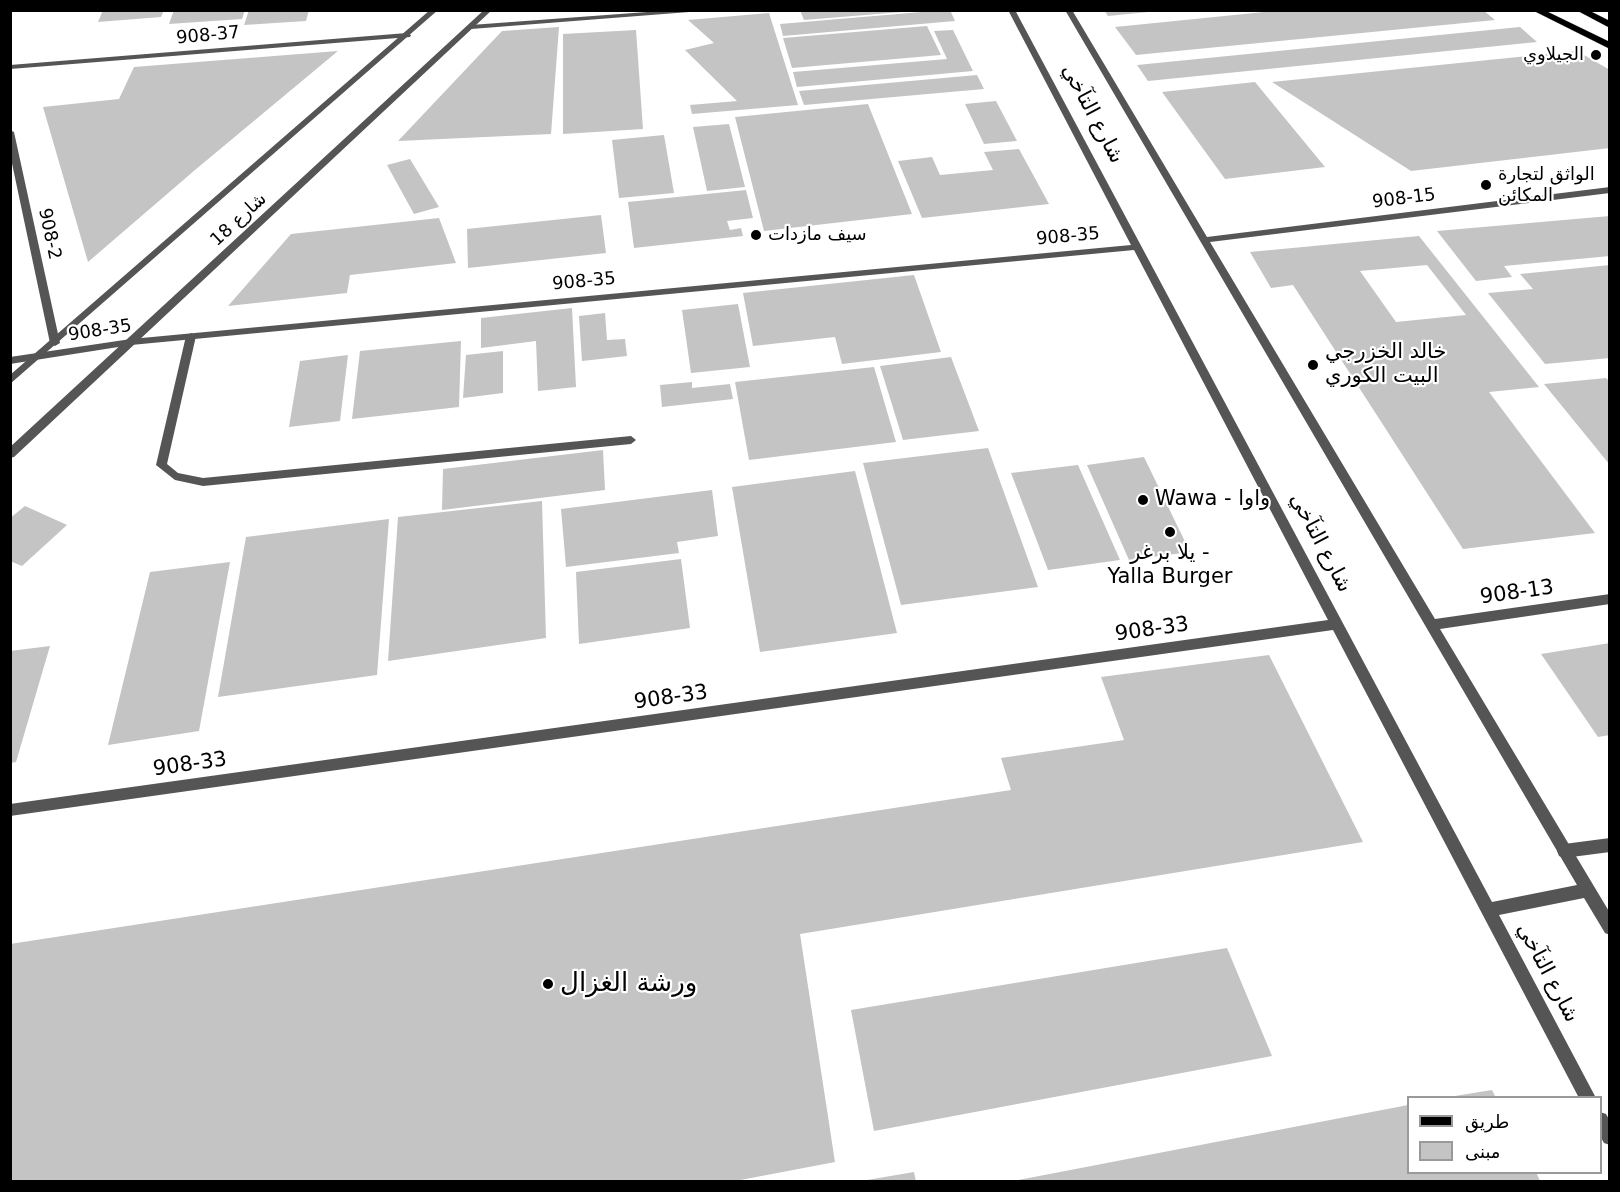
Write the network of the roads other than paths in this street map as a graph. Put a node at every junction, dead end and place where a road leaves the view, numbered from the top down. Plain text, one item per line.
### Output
1 (435, 10) edge
2 (489, 10) edge
3 (712, 10) edge
4 (1011, 10) edge
5 (1068, 10) edge
6 (1536, 10) edge
7 (1580, 10) edge
8 (1610, 25) edge
9 (471, 27) junction
10 (407, 35) junction
11 (1610, 46) edge
12 (10, 67) edge
13 (10, 132) edge
14 (1610, 190) edge
15 (1203, 240) junction
16 (1136, 247) junction
17 (191, 336) junction
18 (131, 342) junction
19 (55, 343) junction
20 (36, 359) junction
21 (10, 361) edge
22 (10, 381) edge
23 (631, 440) dead end
24 (10, 454) edge
25 (1610, 599) edge
26 (1337, 624) junction
27 (1431, 625) junction
28 (10, 810) edge
29 (1610, 845) edge
30 (1564, 851) junction
31 (1587, 890) junction
32 (1488, 909) junction
33 (1610, 928) edge
34 (1587, 1096) edge
35 (1602, 1123) edge
36 (1610, 1137) edge

1 - 10 street, شارع 18
2 - 9 street, شارع 18
3 - 9 street
4 - 16 street, شارع التآخي
5 - 15 street, شارع التآخي
6 - 11 main road
7 - 8 main road
9 - 18 street, شارع 18
10 - 12 street, 908-37
10 - 19 street, شارع 18
13 - 19 street, 908-2
14 - 15 street, 908-15
15 - 27 street, شارع التآخي
16 - 17 street, 908-35
16 - 26 street, شارع التآخي
17 - 18 street, 908-35
17 - 23 street
18 - 20 street, 908-35
18 - 24 street, شارع 18
19 - 20 street, شارع 18
20 - 21 street, 908-35
20 - 22 street, شارع 18
25 - 27 street, 908-13
26 - 28 street, 908-33
26 - 32 street, شارع التآخي
27 - 30 street, شارع التآخي
29 - 30 street
30 - 31 street, شارع التآخي
31 - 32 street
31 - 33 street, شارع التآخي
32 - 34 street, شارع التآخي
35 - 36 street

